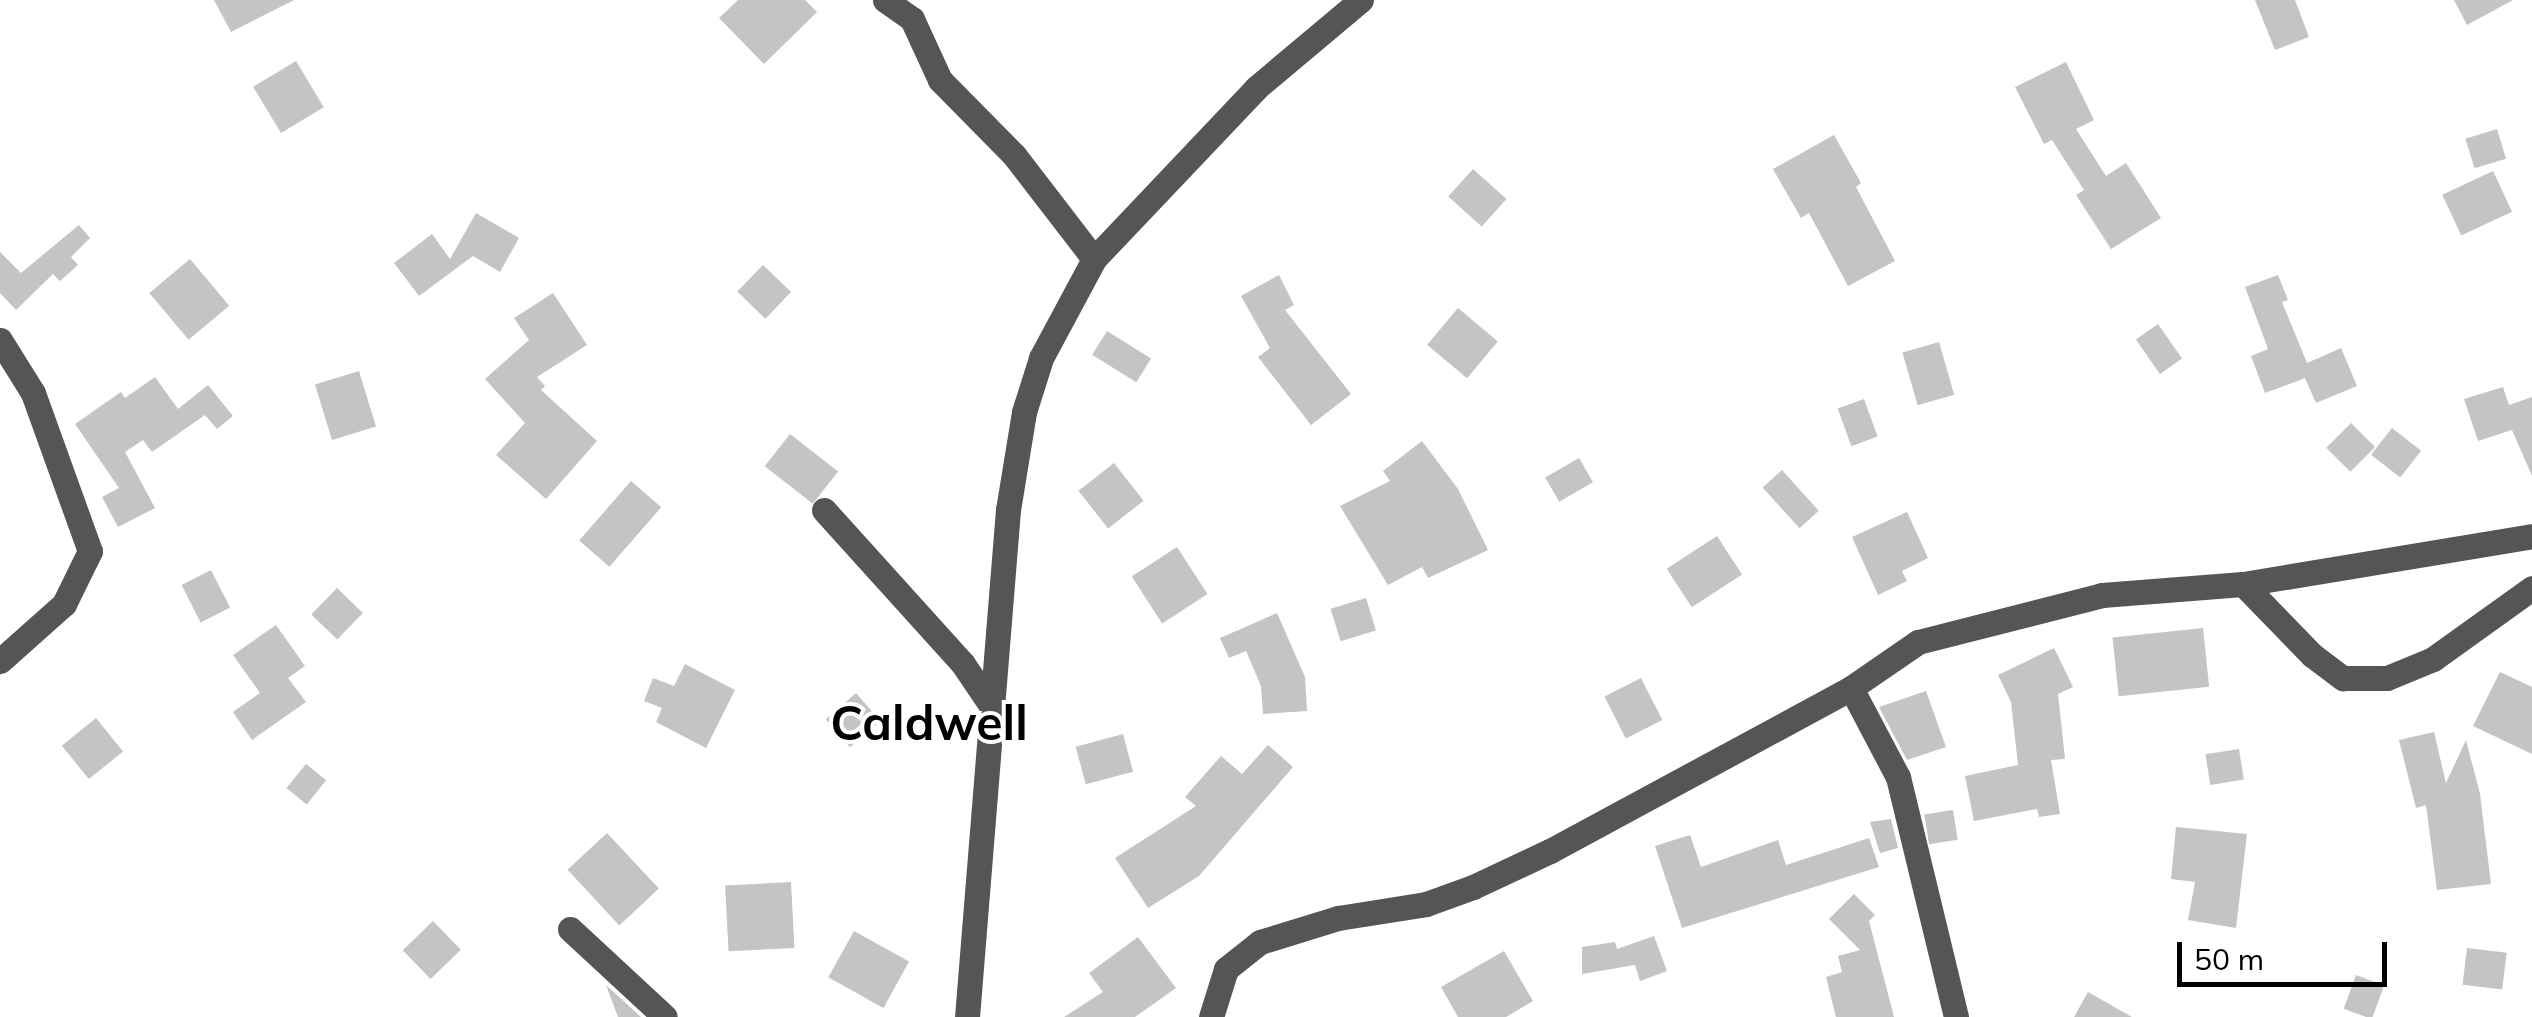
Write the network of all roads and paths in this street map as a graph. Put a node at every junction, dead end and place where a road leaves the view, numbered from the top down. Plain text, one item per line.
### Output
1 (886, 0) edge
2 (1361, 0) edge
3 (1094, 259) junction
4 (0, 340) edge
5 (824, 510) dead end
6 (2532, 536) edge
7 (2243, 584) junction
8 (2532, 588) edge
9 (2521, 608) edge
10 (0, 661) edge
11 (1851, 688) junction
12 (994, 710) junction
13 (570, 929) dead end
14 (666, 1017) edge
15 (968, 1017) edge
16 (1210, 1017) edge
17 (1956, 1017) edge

1 - 3 street
2 - 3 street
3 - 12 street
4 - 10 street
5 - 12 street
6 - 7 street
7 - 9 street
7 - 11 street
8 - 9 street
11 - 16 street
11 - 17 street
12 - 15 street
13 - 14 street

